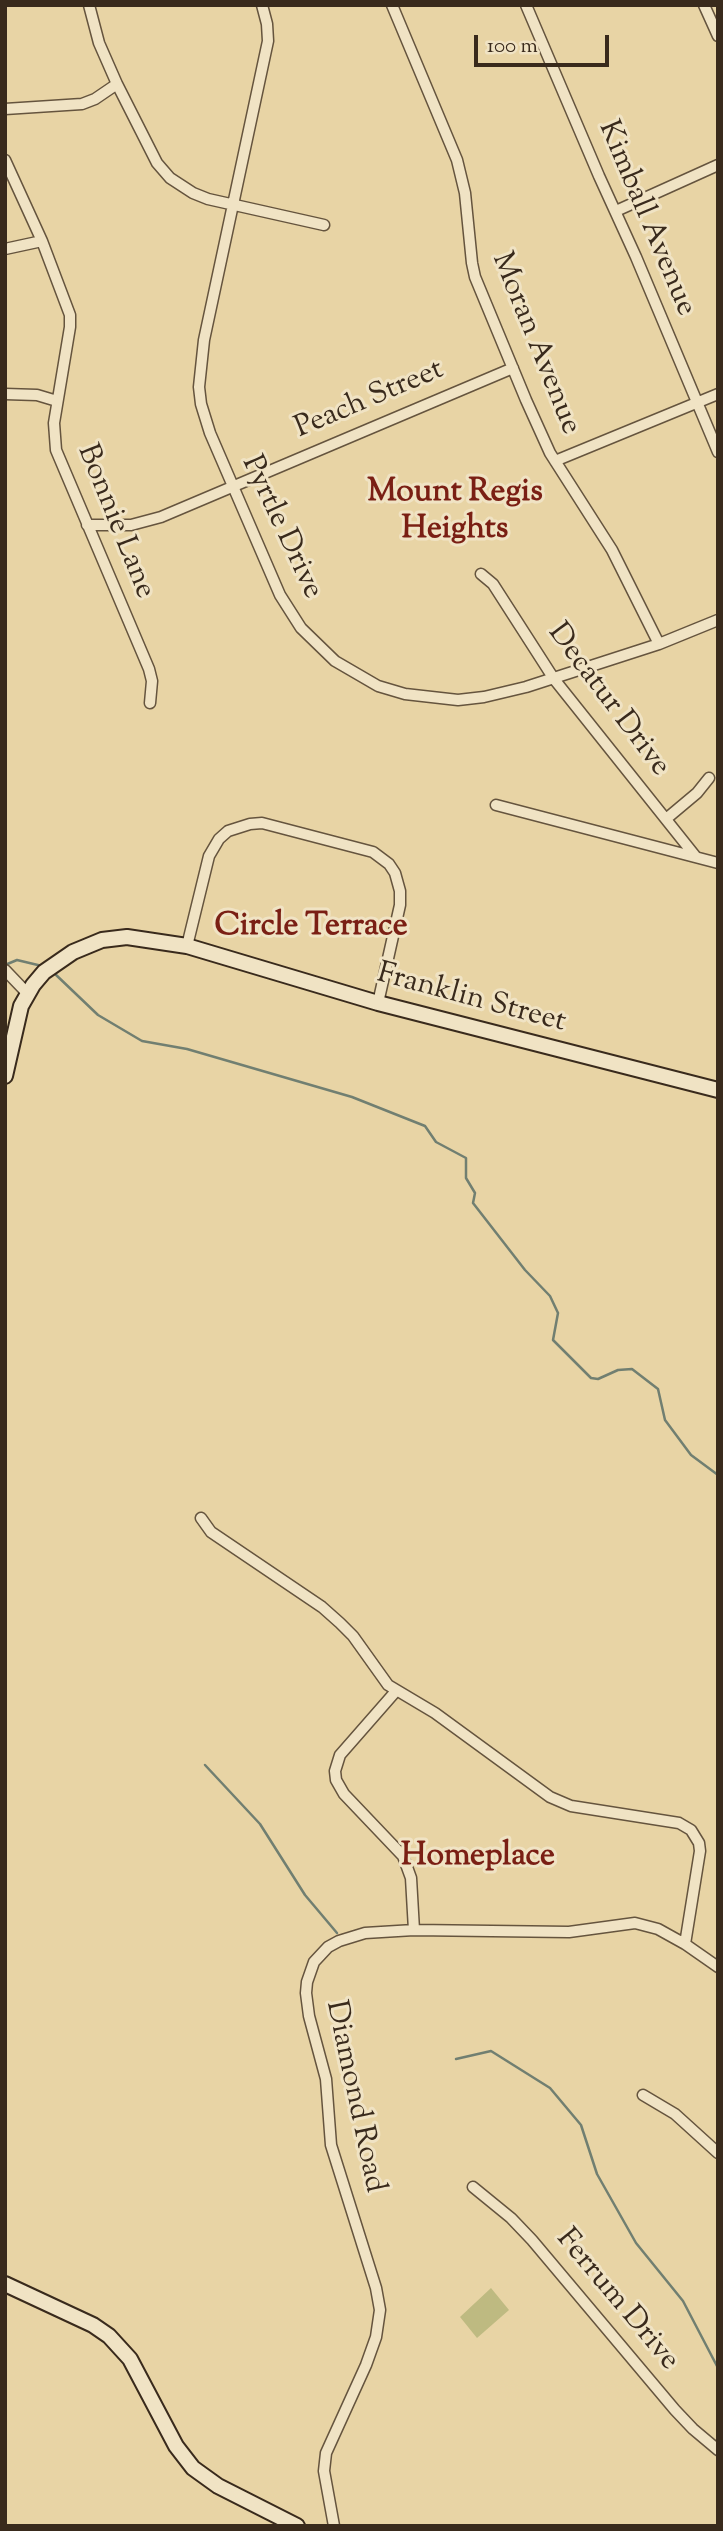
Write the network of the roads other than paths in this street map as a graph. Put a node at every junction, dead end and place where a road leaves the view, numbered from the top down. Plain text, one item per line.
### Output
1 (89, 5) edge
2 (262, 5) edge
3 (392, 5) edge
4 (526, 5) edge
5 (704, 5) edge
6 (718, 36) edge
7 (117, 84) junction
8 (5, 109) edge
9 (5, 160) edge
10 (718, 165) edge
11 (234, 204) junction
12 (616, 211) junction
13 (324, 225) dead end
14 (42, 241) junction
15 (5, 248) edge
16 (513, 368) junction
17 (5, 394) edge
18 (718, 394) edge
19 (57, 401) junction
20 (697, 403) junction
21 (718, 452) edge
22 (555, 461) junction
23 (233, 486) junction
24 (87, 525) junction
25 (481, 574) dead end
26 (718, 620) edge
27 (659, 644) junction
28 (554, 678) junction
29 (150, 703) dead end
30 (709, 778) dead end
31 (496, 805) dead end
32 (666, 819) junction
33 (695, 856) junction
34 (718, 863) edge
35 (187, 946) junction
36 (7, 974) edge
37 (27, 993) junction
38 (378, 1003) junction
39 (5, 1076) edge
40 (718, 1090) edge
41 (201, 1518) dead end
42 (396, 1691) junction
43 (414, 1930) junction
44 (685, 1944) junction
45 (718, 1967) edge
46 (643, 2095) dead end
47 (718, 2152) edge
48 (473, 2187) dead end
49 (5, 2284) edge
50 (718, 2450) edge
51 (298, 2526) edge
52 (334, 2526) edge

1 - 7 street
2 - 11 street, Pyrtle Drive
3 - 16 street, Moran Avenue
4 - 12 street, Kimball Avenue
5 - 6 street
7 - 8 street
7 - 11 street
9 - 14 street, Bonnie Lane
10 - 12 street
11 - 13 street
11 - 23 street, Pyrtle Drive
12 - 20 street, Kimball Avenue
14 - 15 street
14 - 19 street, Bonnie Lane
16 - 22 street, Moran Avenue
16 - 23 street, Peach Street
17 - 19 street
18 - 20 street
19 - 24 street, Bonnie Lane
20 - 21 street, Kimball Avenue
20 - 22 street
22 - 27 street, Moran Avenue
23 - 24 street, Peach Street
23 - 28 street, Pyrtle Drive
24 - 29 street, Bonnie Lane
25 - 28 street, Decatur Drive
26 - 27 street, Pyrtle Drive
27 - 28 street, Pyrtle Drive
28 - 32 street, Decatur Drive
30 - 32 street
31 - 33 street
32 - 33 street, Decatur Drive
33 - 34 street
35 - 37 street, Franklin Street
35 - 38 street, Franklin Street
35 - 38 street
36 - 37 street
37 - 39 street, Franklin Street
38 - 40 street, Franklin Street
41 - 42 street
42 - 43 street
42 - 44 street
43 - 44 street, Diamond Road
43 - 52 street, Diamond Road
44 - 45 street, Diamond Road
46 - 47 street
48 - 50 street, Ferrum Drive
49 - 51 street

